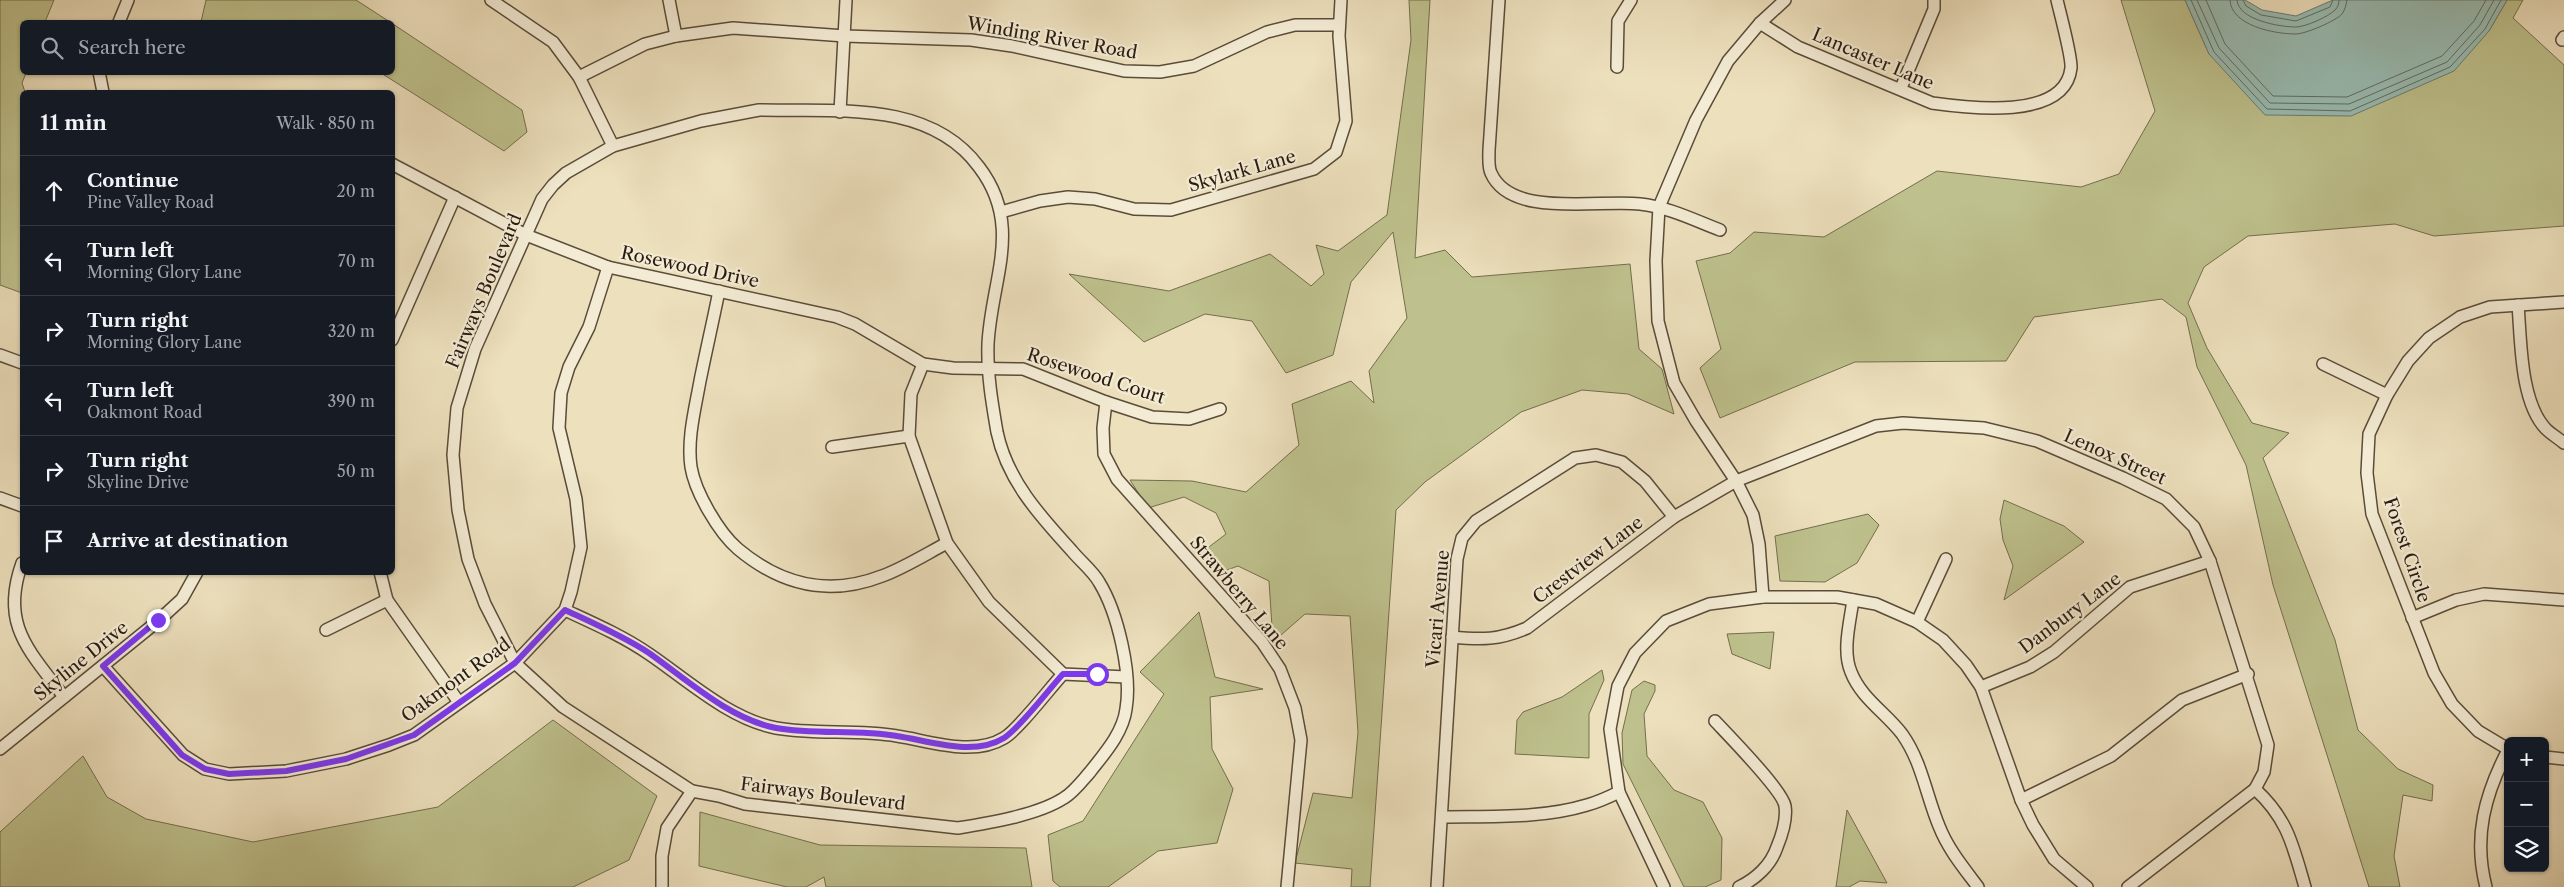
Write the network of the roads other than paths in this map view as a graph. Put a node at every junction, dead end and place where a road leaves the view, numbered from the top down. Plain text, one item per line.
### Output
1 (128, 0) edge
2 (491, 0) edge
3 (669, 0) edge
4 (846, 0) edge
5 (1340, 0) edge
6 (1499, 0) edge
7 (1631, 0) edge
8 (1785, 0) edge
9 (1934, 0) edge
10 (2057, 0) edge
11 (120, 20) edge
12 (1760, 24) junction
13 (1339, 25) junction
14 (676, 36) junction
15 (845, 36) junction
16 (1617, 67) dead end
17 (100, 75) edge
18 (579, 77) junction
19 (1901, 88) junction
20 (103, 90) edge
21 (840, 112) junction
22 (613, 146) junction
23 (395, 166) edge
24 (455, 197) junction
25 (1659, 207) junction
26 (1001, 212) junction
27 (1720, 230) dead end
28 (526, 235) junction
29 (608, 267) junction
30 (719, 292) junction
31 (2564, 302) edge
32 (2518, 305) junction
33 (395, 333) edge
34 (0, 356) edge
35 (20, 363) edge
36 (923, 364) junction
37 (2323, 364) dead end
38 (989, 367) junction
39 (2387, 394) junction
40 (1106, 402) junction
41 (1220, 409) dead end
42 (909, 436) junction
43 (2564, 443) edge
44 (832, 446) dead end
45 (1736, 480) junction
46 (0, 498) edge
47 (20, 505) edge
48 (1674, 516) junction
49 (947, 543) junction
50 (1946, 559) dead end
51 (2210, 561) junction
52 (20, 569) edge
53 (195, 575) edge
54 (381, 575) edge
55 (1763, 597) junction
56 (387, 600) junction
57 (1853, 600) junction
58 (2564, 600) edge
59 (565, 610) junction
60 (2412, 618) junction
61 (1917, 622) junction
62 (326, 630) dead end
63 (1452, 637) junction
64 (515, 663) junction
65 (103, 666) junction
66 (1063, 674) junction
67 (2248, 674) junction
68 (1126, 677) junction
69 (1981, 687) junction
70 (64, 697) junction
71 (458, 701) junction
72 (1715, 721) dead end
73 (2504, 747) edge
74 (0, 749) edge
75 (2504, 757) edge
76 (2549, 757) edge
77 (2564, 759) edge
78 (2255, 789) junction
79 (692, 791) junction
80 (1619, 792) junction
81 (2021, 800) junction
82 (1442, 817) junction
83 (662, 887) edge
84 (1287, 887) edge
85 (1437, 887) edge
86 (1664, 887) edge
87 (1739, 887) edge
88 (1978, 887) edge
89 (2086, 887) edge
90 (2128, 887) edge
91 (2305, 887) edge
92 (2486, 887) edge

1 - 11 street
2 - 18 street
3 - 14 street
4 - 15 street
5 - 13 street, Skylark Lane
6 - 25 street
7 - 16 street
8 - 12 street
9 - 19 street
10 - 19 street, Lancaster Lane
12 - 19 street, Lancaster Lane
12 - 25 street
13 - 15 street, Winding River Road
13 - 26 street, Skylark Lane
14 - 15 street, Winding River Road
14 - 18 street, Winding River Road
15 - 21 street
17 - 20 street
18 - 22 street
21 - 22 street, Fairways Boulevard
21 - 26 street, Fairways Boulevard
22 - 28 street, Fairways Boulevard
23 - 24 street, Rosewood Drive
24 - 28 street, Rosewood Drive
24 - 33 street
25 - 27 street
25 - 45 street
26 - 38 street, Fairways Boulevard
28 - 29 street, Rosewood Drive
28 - 64 street, Fairways Boulevard
29 - 30 street, Rosewood Drive
29 - 59 street, Oakmont Road
30 - 36 street, Rosewood Drive
30 - 49 street
31 - 32 street, Forest Circle
32 - 39 street, Forest Circle
32 - 43 street
34 - 35 street
36 - 38 street, Rosewood Drive
36 - 42 street
37 - 39 street
38 - 40 street, Rosewood Court
38 - 68 street, Fairways Boulevard
39 - 60 street, Forest Circle
40 - 41 street, Rosewood Court
40 - 84 street, Strawberry Lane
42 - 44 street
42 - 49 street
45 - 48 street, Crestview Lane
45 - 51 street, Lenox Street
45 - 55 street
46 - 47 street
48 - 63 street, Crestview Lane
48 - 63 street, Vicari Avenue
49 - 66 street
50 - 61 street
51 - 67 street, Lenox Street
51 - 69 street, Danbury Lane
52 - 70 street
53 - 65 street, Skyline Drive
54 - 56 street
55 - 57 street
55 - 80 street
56 - 62 street
56 - 71 street
57 - 61 street
57 - 88 street
58 - 60 street
59 - 64 street, Oakmont Road
59 - 66 street
60 - 73 street, Forest Circle
61 - 69 street
63 - 82 street, Vicari Avenue
64 - 71 street, Oakmont Road
64 - 79 street, Fairways Boulevard
65 - 70 street, Skyline Drive
65 - 71 street, Oakmont Road
66 - 68 street
67 - 78 street, Lenox Street
67 - 81 street
68 - 79 street, Fairways Boulevard
69 - 81 street
70 - 74 street, Skyline Drive
72 - 87 street
75 - 92 street
76 - 77 street
78 - 90 street, Lenox Street
78 - 91 street
79 - 83 street
80 - 82 street
80 - 86 street
81 - 89 street
82 - 85 street, Vicari Avenue

